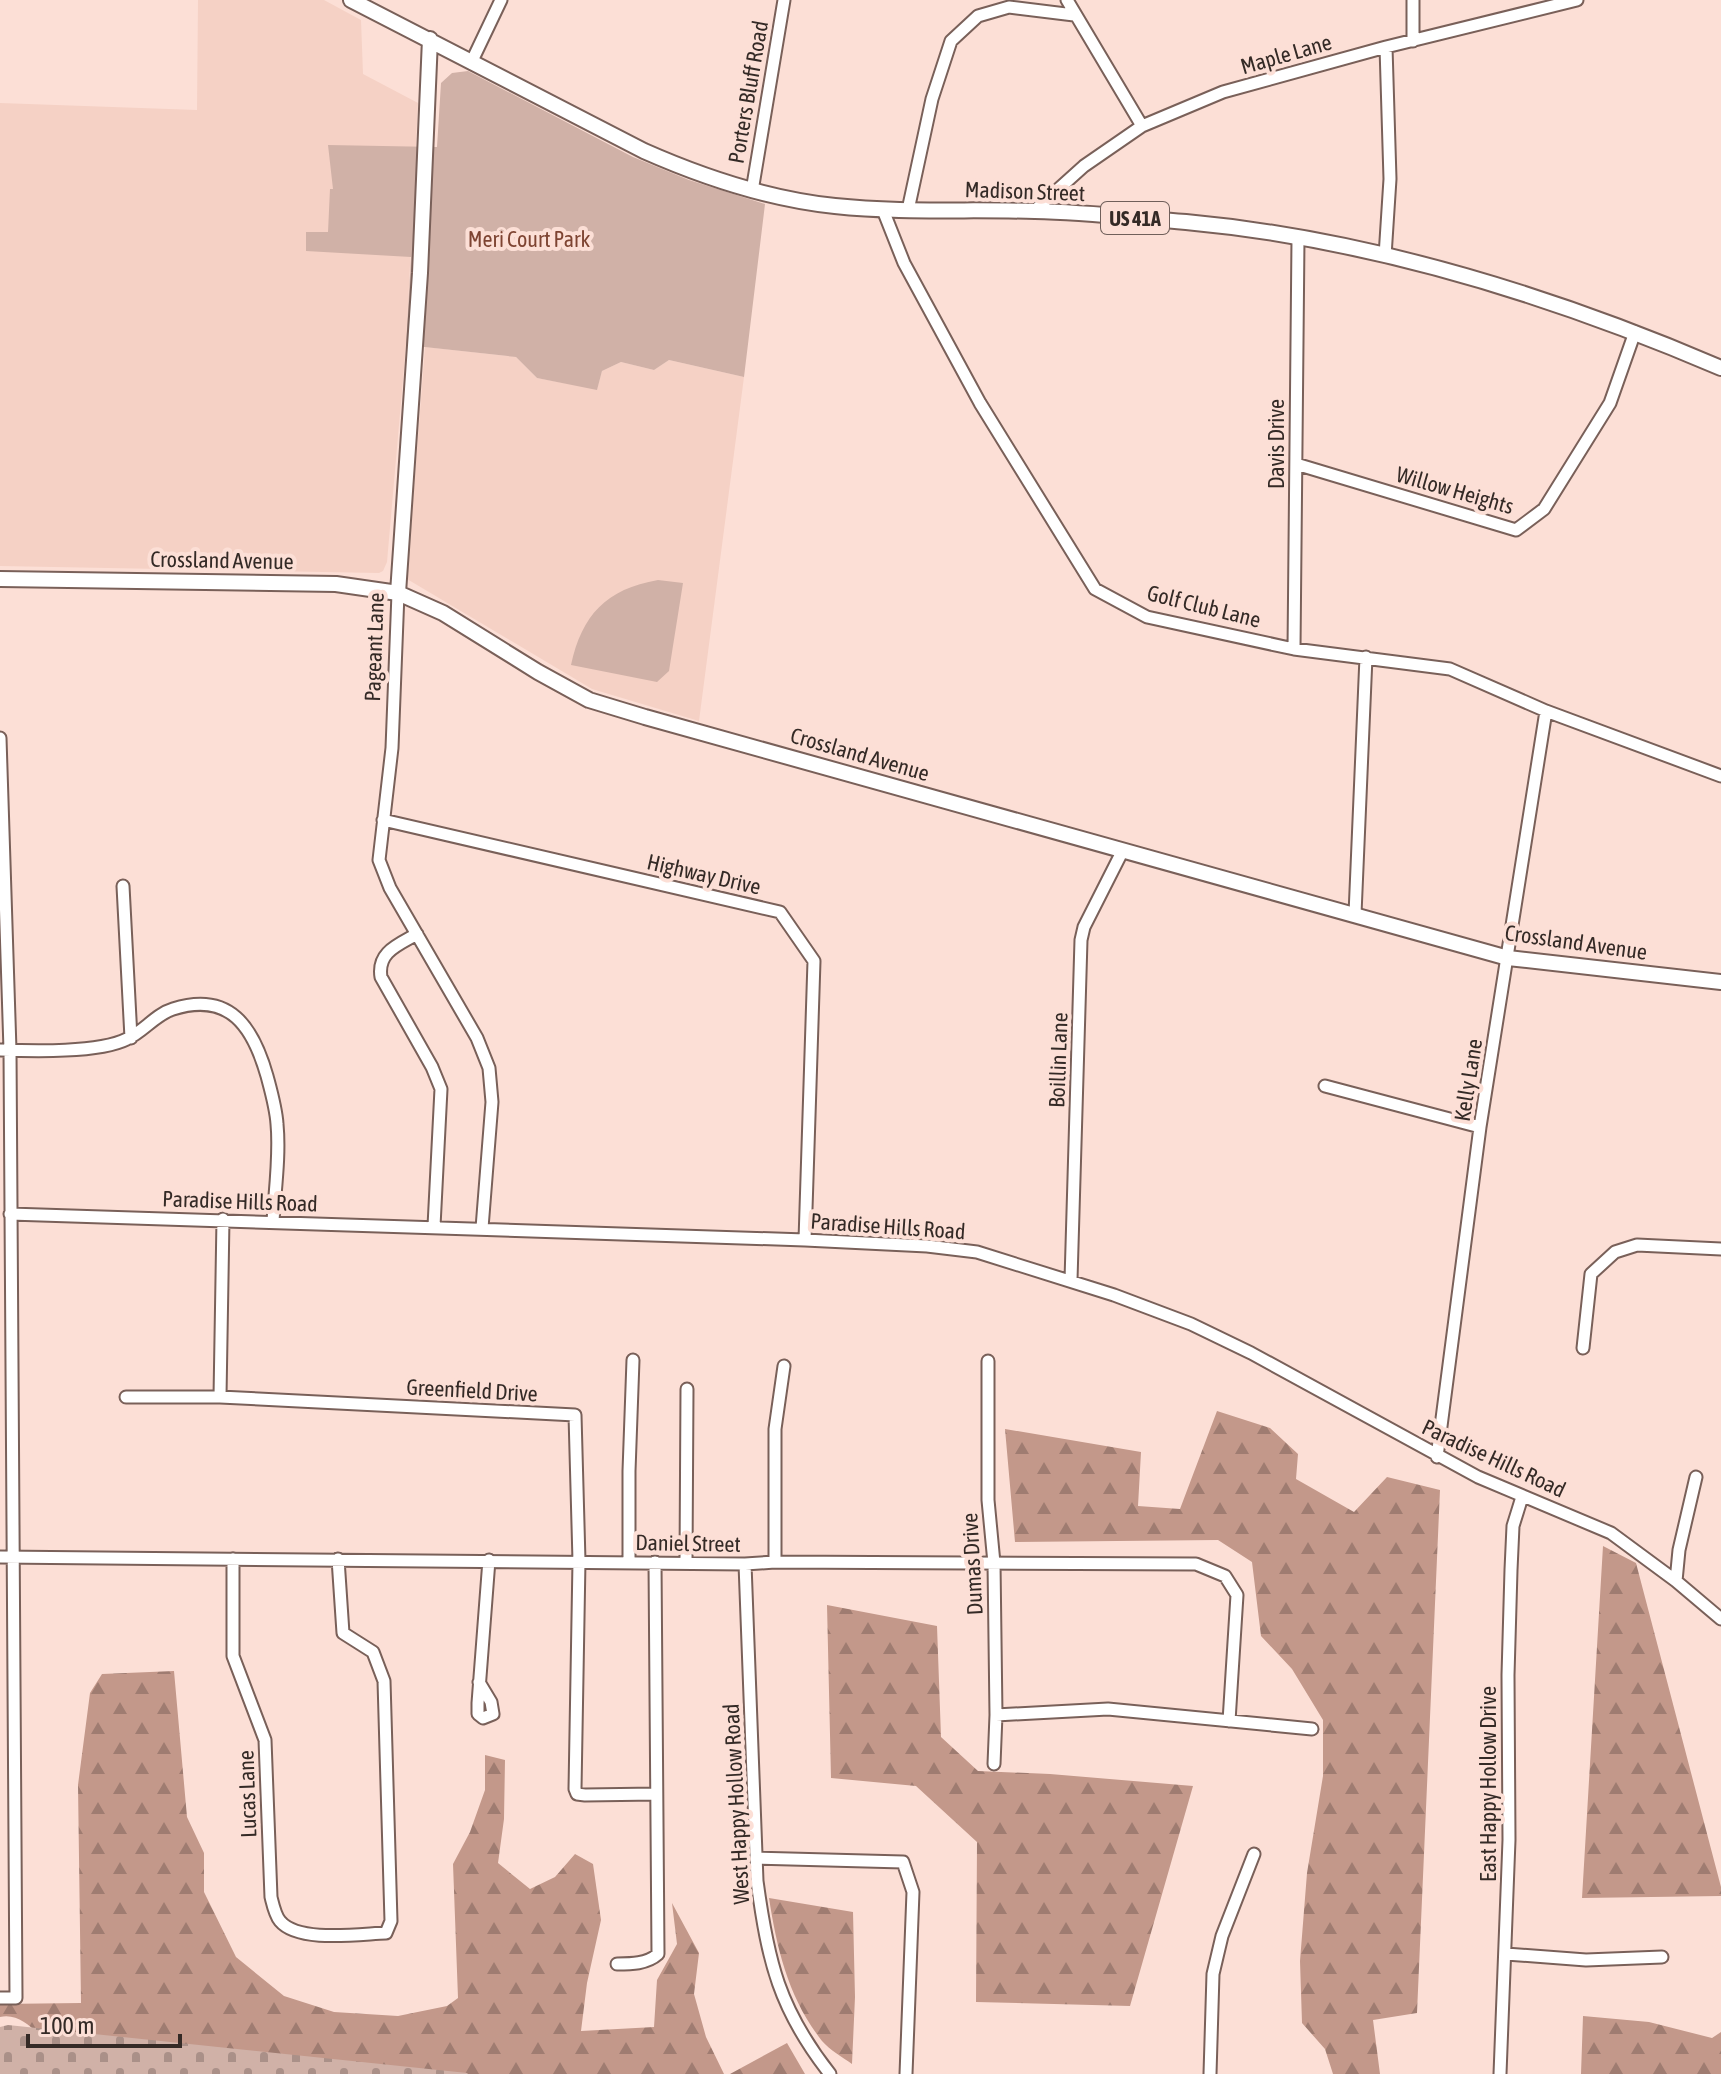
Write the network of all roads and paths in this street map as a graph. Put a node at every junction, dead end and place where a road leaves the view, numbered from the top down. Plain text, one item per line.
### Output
1 (351, 0) edge
2 (501, 0) edge
3 (784, 0) edge
4 (1067, 0) edge
5 (1413, 0) edge
6 (1577, 0) edge
7 (1562, 2) edge
8 (1074, 15) junction
9 (430, 39) junction
10 (1413, 41) junction
11 (1386, 47) junction
12 (471, 63) junction
13 (1142, 126) junction
14 (752, 191) junction
15 (883, 210) junction
16 (908, 210) junction
17 (1034, 211) junction
18 (1298, 239) junction
19 (1385, 256) junction
20 (1635, 332) junction
21 (1721, 368) edge
22 (1296, 464) junction
23 (0, 579) edge
24 (398, 593) junction
25 (1294, 649) junction
26 (1366, 657) junction
27 (1546, 711) junction
28 (0, 738) edge
29 (1721, 776) edge
30 (383, 820) junction
31 (1123, 850) junction
32 (123, 886) dead end
33 (1355, 914) junction
34 (417, 934) junction
35 (1508, 958) junction
36 (1721, 982) edge
37 (131, 1038) junction
38 (5, 1050) edge
39 (1325, 1086) dead end
40 (1480, 1127) junction
41 (10, 1214) junction
42 (223, 1219) junction
43 (273, 1221) junction
44 (434, 1226) junction
45 (482, 1228) junction
46 (805, 1240) junction
47 (1721, 1249) edge
48 (1071, 1280) junction
49 (1583, 1348) dead end
50 (633, 1360) dead end
51 (988, 1361) dead end
52 (784, 1366) dead end
53 (687, 1389) dead end
54 (126, 1397) dead end
55 (220, 1397) junction
56 (1437, 1457) junction
57 (1696, 1477) dead end
58 (1522, 1497) junction
59 (6, 1557) edge
60 (233, 1559) junction
61 (338, 1559) junction
62 (489, 1560) junction
63 (579, 1561) junction
64 (629, 1562) junction
65 (655, 1562) junction
66 (775, 1562) junction
67 (686, 1563) junction
68 (994, 1563) junction
69 (745, 1564) junction
70 (1676, 1581) junction
71 (1721, 1619) edge
72 (479, 1682) dead end
73 (996, 1715) junction
74 (1229, 1721) junction
75 (1312, 1729) dead end
76 (994, 1764) dead end
77 (656, 1794) junction
78 (1254, 1854) dead end
79 (756, 1858) junction
80 (1506, 1954) junction
81 (1662, 1957) dead end
82 (617, 1964) dead end
83 (0, 1998) edge
84 (1497, 2072) edge
85 (830, 2074) edge
86 (906, 2074) edge
87 (1210, 2074) edge

1 - 9 main road, Madison Street / US 41A
2 - 12 street
3 - 14 street, Porters Bluff Road
4 - 8 street
5 - 10 street
6 - 7 street, Maple Lane
7 - 10 street, Maple Lane
8 - 13 street
8 - 16 street
9 - 12 main road, Madison Street / US 41A
9 - 24 main road, Pageant Lane
10 - 11 street, Maple Lane
11 - 13 street, Maple Lane
11 - 19 street
12 - 14 main road, Madison Street / US 41A
13 - 17 street, Maple Lane
14 - 15 main road, Madison Street / US 41A
15 - 16 main road, Madison Street / US 41A
15 - 25 street, Golf Club Lane
16 - 17 main road, Madison Street / US 41A
17 - 18 main road, Madison Street / US 41A
18 - 19 main road, Madison Street / US 41A
18 - 22 street, Davis Drive
19 - 20 main road, Madison Street / US 41A
20 - 21 main road, Madison Street / US 41A
20 - 22 street, Willow Heights
22 - 25 street, Davis Drive
23 - 24 main road, Crossland Avenue
24 - 30 street, Pageant Lane
24 - 31 main road, Crossland Avenue
25 - 26 street, Golf Club Lane
26 - 27 street, Golf Club Lane
26 - 33 street
27 - 29 street, Golf Club Lane
27 - 35 street, Kelly Lane
28 - 38 street
30 - 34 street, Pageant Lane
30 - 46 street, Highway Drive
31 - 33 main road, Crossland Avenue
31 - 48 street, Boillin Lane
32 - 37 street
33 - 35 main road, Crossland Avenue
34 - 44 street
34 - 45 street, Pageant Lane
35 - 36 main road, Crossland Avenue
35 - 40 street, Kelly Lane
37 - 38 street
37 - 43 street
38 - 41 street
39 - 40 street
40 - 56 street, Kelly Lane
41 - 42 street, Paradise Hills Road
41 - 59 street
42 - 43 street, Paradise Hills Road
42 - 55 street
43 - 44 street, Paradise Hills Road
44 - 45 street, Paradise Hills Road
45 - 46 street, Paradise Hills Road
46 - 48 street, Paradise Hills Road
47 - 49 street
48 - 56 street, Paradise Hills Road
50 - 64 street
51 - 68 street, Dumas Drive
52 - 66 street
53 - 67 street
54 - 55 street, Greenfield Drive
55 - 63 street, Greenfield Drive
56 - 58 street, Paradise Hills Road
57 - 70 street
58 - 70 street, Paradise Hills Road
58 - 80 street, East Happy Hollow Drive
59 - 60 street, Daniel Street
59 - 83 street
60 - 61 street, Daniel Street
60 - 61 street, Lucas Lane
61 - 62 street, Daniel Street
62 - 63 street, Daniel Street
62 - 72 street
63 - 64 street, Daniel Street
63 - 77 street
64 - 65 street, Daniel Street
65 - 67 street, Daniel Street
65 - 77 street
66 - 68 street, Daniel Street
66 - 69 street, Daniel Street
67 - 69 street, Daniel Street
68 - 73 street, Dumas Drive
68 - 74 street, Daniel Street
69 - 79 street, West Happy Hollow Road
70 - 71 street, Paradise Hills Road
73 - 74 street
73 - 76 street, Dumas Drive
74 - 75 street
77 - 82 street
78 - 87 street
79 - 85 street, West Happy Hollow Road
79 - 86 street
80 - 81 street
80 - 84 street, East Happy Hollow Drive

